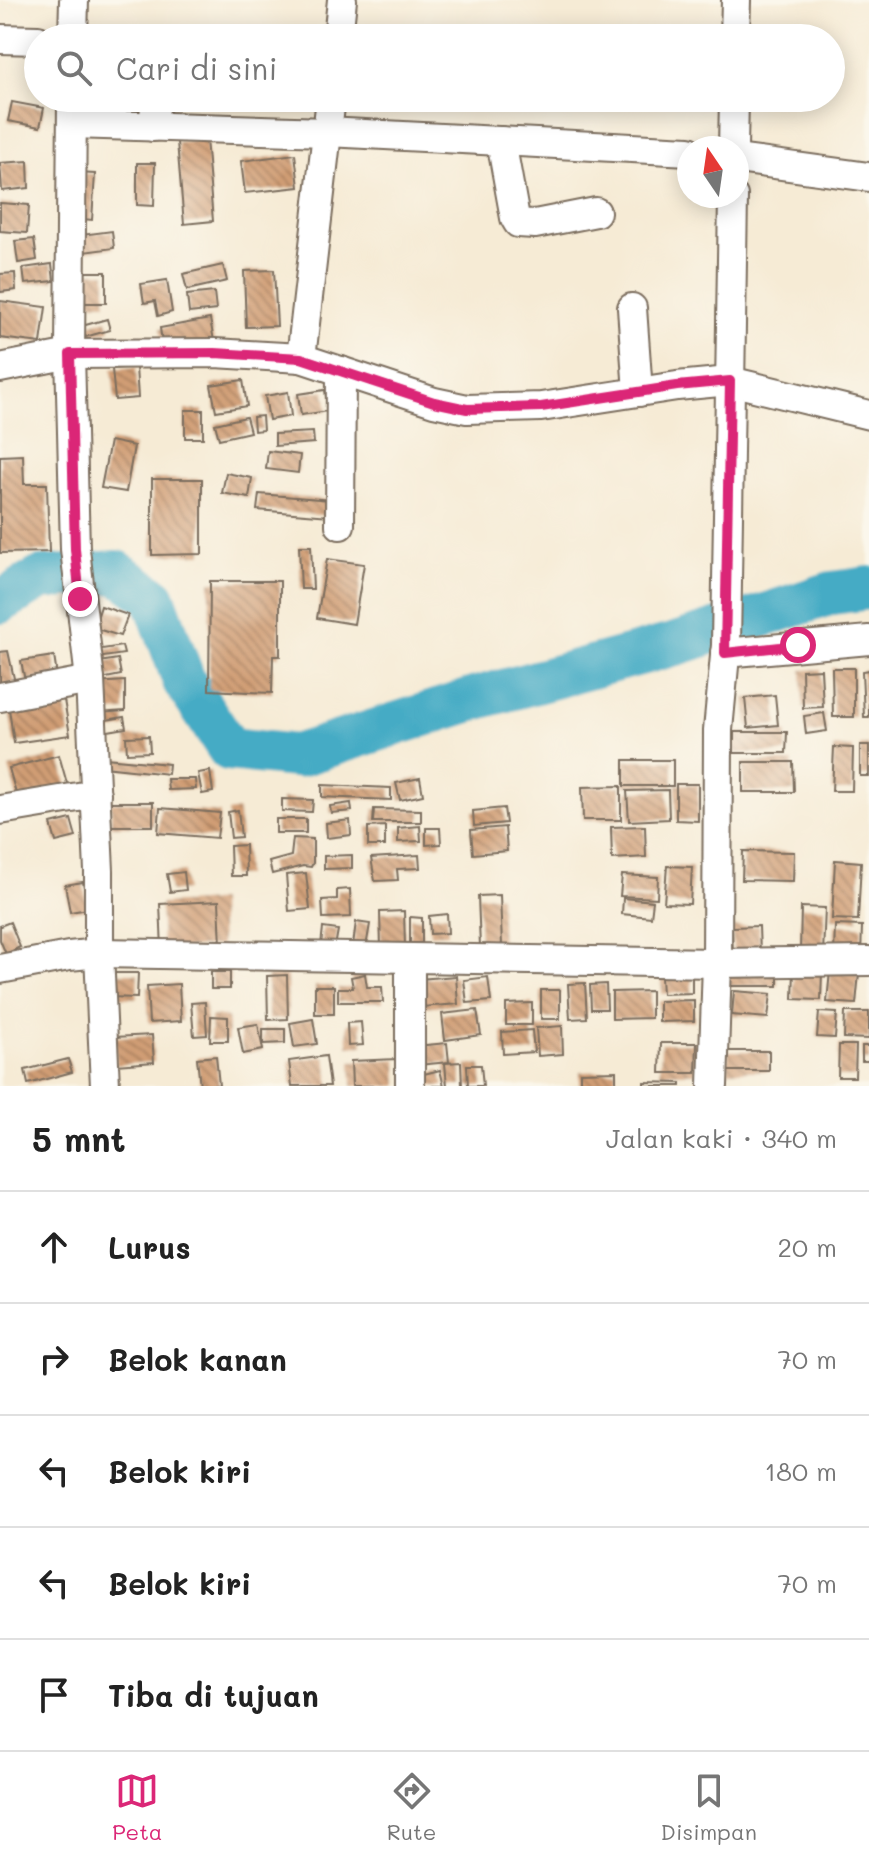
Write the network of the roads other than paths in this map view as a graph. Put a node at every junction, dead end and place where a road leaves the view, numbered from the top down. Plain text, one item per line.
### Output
1 (74, 0) edge
2 (342, 0) edge
3 (736, 0) edge
4 (73, 24) edge
5 (339, 24) edge
6 (735, 24) edge
7 (0, 39) edge
8 (24, 40) edge
9 (72, 112) edge
10 (77, 112) edge
11 (155, 112) edge
12 (329, 112) edge
13 (734, 112) edge
14 (153, 127) junction
15 (327, 132) junction
16 (733, 136) edge
17 (501, 141) junction
18 (677, 150) edge
19 (749, 161) edge
20 (869, 177) edge
21 (733, 208) edge
22 (596, 212) dead end
23 (632, 308) dead end
24 (70, 354) junction
25 (301, 358) junction
26 (0, 368) edge
27 (341, 371) junction
28 (730, 381) junction
29 (638, 392) junction
30 (869, 415) edge
31 (340, 525) dead end
32 (869, 640) edge
33 (725, 649) junction
34 (90, 680) junction
35 (0, 697) edge
36 (96, 794) junction
37 (0, 810) edge
38 (99, 953) junction
39 (410, 958) junction
40 (869, 961) edge
41 (717, 963) junction
42 (0, 969) edge
43 (105, 1086) edge
44 (410, 1086) edge
45 (713, 1086) edge

1 - 4 street
2 - 5 street
3 - 6 street
7 - 8 street
9 - 24 street
10 - 14 street
11 - 14 street
12 - 15 street
13 - 16 street
14 - 15 street
15 - 17 street
15 - 25 street
17 - 18 street
17 - 22 street
19 - 20 street
21 - 28 street
23 - 29 street
24 - 25 street
24 - 26 street
24 - 34 street
25 - 27 street
27 - 29 street
27 - 31 street
28 - 29 street
28 - 30 street
28 - 33 street
32 - 33 street
33 - 41 street
34 - 35 street
34 - 36 street
36 - 37 street
36 - 38 street
38 - 39 street
38 - 42 street
38 - 43 street
39 - 41 street
39 - 44 street
40 - 41 street
41 - 45 street

